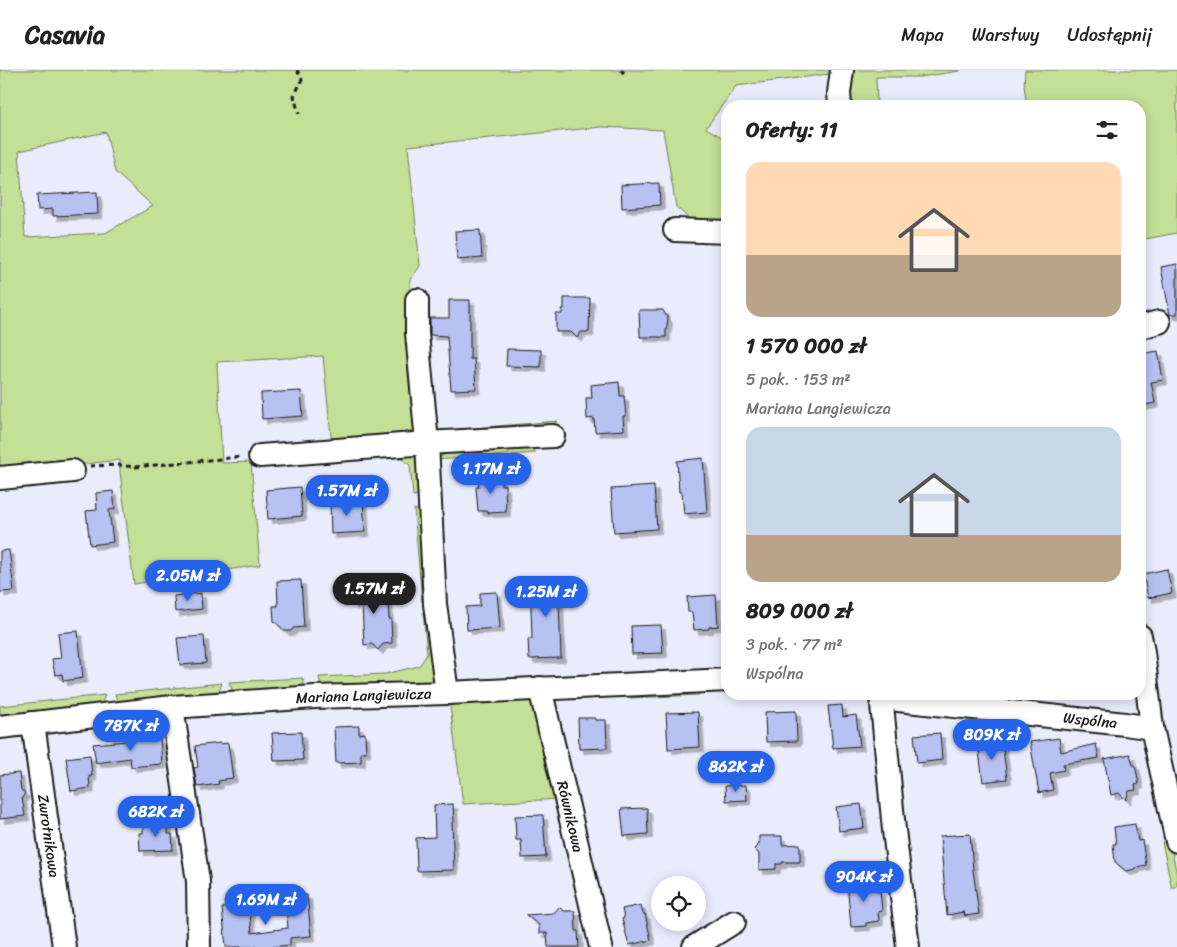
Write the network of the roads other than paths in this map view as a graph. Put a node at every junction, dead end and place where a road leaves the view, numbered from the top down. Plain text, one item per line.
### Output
1 (842, 70) edge
2 (839, 99) edge
3 (675, 230) dead end
4 (721, 232) edge
5 (417, 300) dead end
6 (553, 436) dead end
7 (427, 443) junction
8 (260, 456) road end
9 (73, 471) road end
10 (0, 478) edge
11 (1146, 677) edge
12 (721, 680) edge
13 (540, 688) junction
14 (446, 693) junction
15 (882, 700) edge
16 (898, 700) edge
17 (172, 707) junction
18 (33, 723) junction
19 (0, 727) edge
20 (1152, 728) junction
21 (1177, 841) edge
22 (734, 922) dead end
23 (64, 947) edge
24 (198, 947) edge
25 (601, 947) edge
26 (694, 947) edge
27 (908, 947) edge

1 - 2 street
3 - 4 street
5 - 7 street
6 - 7 street
7 - 8 street
7 - 14 street
9 - 10 street
11 - 20 street
12 - 13 street, Mariana Langiewicza
13 - 14 street, Mariana Langiewicza
13 - 25 street, Równikowa
14 - 17 street, Mariana Langiewicza
15 - 27 street, Wspólna
16 - 20 street, Wspólna
17 - 18 street, Mariana Langiewicza
17 - 24 street
18 - 19 street, Mariana Langiewicza
18 - 23 street, Zwrotnikowa
20 - 21 street
22 - 26 street

